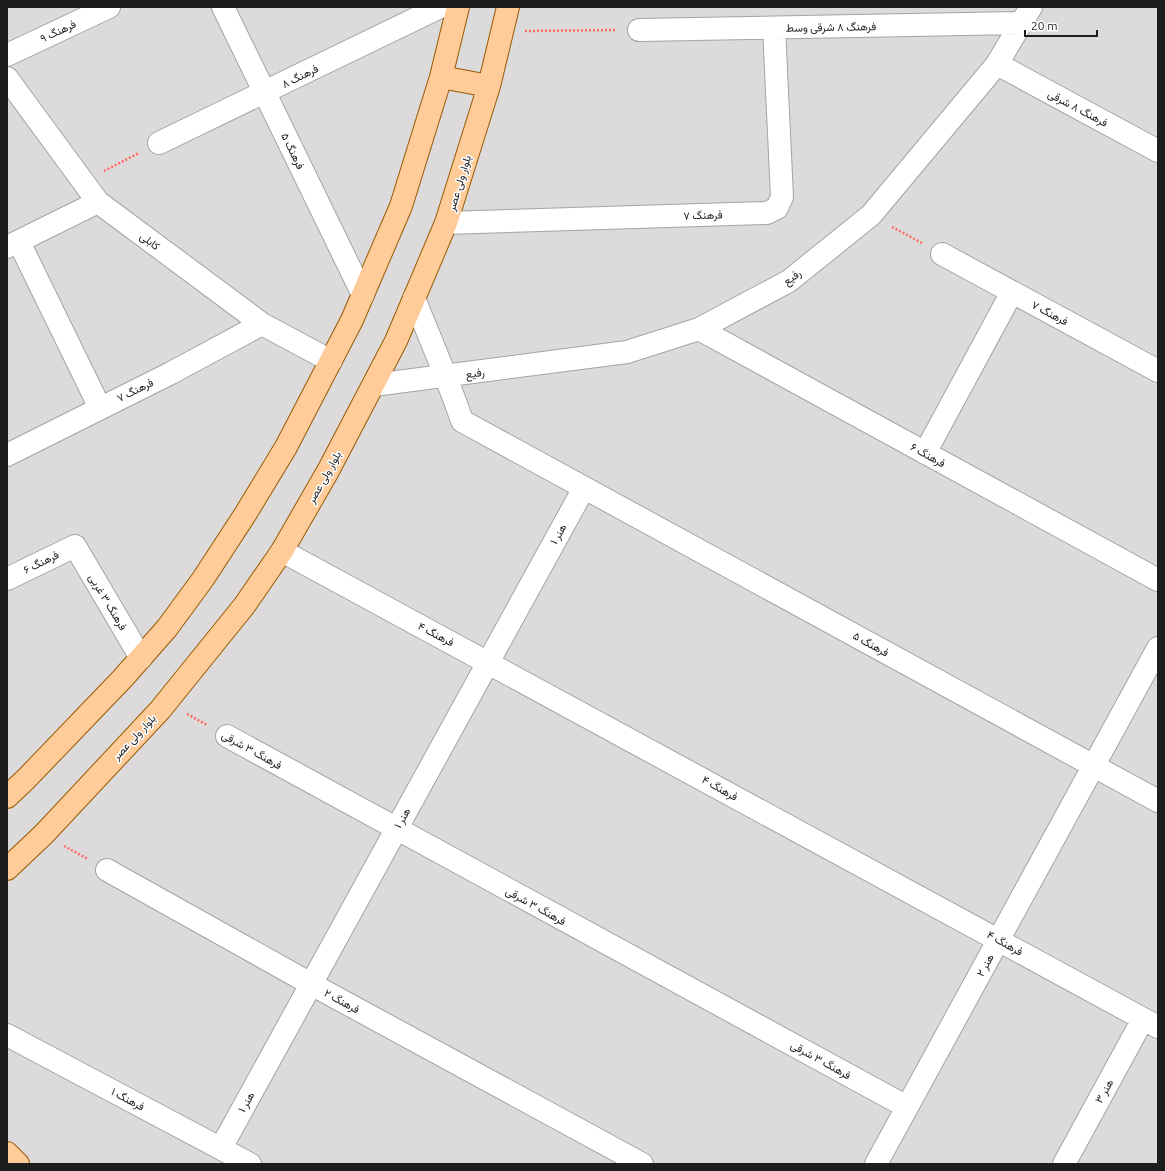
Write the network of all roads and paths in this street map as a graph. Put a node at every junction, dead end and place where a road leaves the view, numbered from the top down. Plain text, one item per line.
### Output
1 (109, 7) edge
2 (223, 7) edge
3 (440, 7) edge
4 (458, 7) edge
5 (508, 7) edge
6 (1027, 15) edge
7 (940, 16) edge
8 (774, 28) junction
9 (639, 30) joint
10 (502, 31) junction
11 (7, 55) edge
12 (997, 64) junction
13 (441, 77) junction
14 (7, 78) edge
15 (489, 86) junction
16 (264, 93) junction
17 (159, 143) joint
18 (1158, 151) edge
19 (82, 181) junction
20 (98, 202) junction
21 (871, 215) junction
22 (446, 223) junction
23 (13, 244) edge
24 (942, 254) joint
25 (1012, 292) junction
26 (363, 295) junction
27 (414, 298) junction
28 (262, 324) junction
29 (698, 329) junction
30 (331, 361) junction
31 (1158, 371) edge
32 (447, 377) junction
33 (374, 385) junction
34 (100, 408) junction
35 (925, 453) junction
36 (7, 455) edge
37 (584, 488) junction
38 (75, 546) joint
39 (282, 551) junction
40 (7, 579) edge
41 (1158, 580) edge
42 (1158, 648) edge
43 (141, 658) junction
44 (488, 662) junction
45 (166, 702) junction
46 (227, 736) joint
47 (1095, 766) junction
48 (7, 797) edge
49 (1158, 801) edge
50 (396, 829) junction
51 (44, 834) junction
52 (7, 869) edge
53 (107, 870) joint
54 (999, 940) junction
55 (311, 984) junction
56 (1151, 1023) edge
57 (7, 1035) edge
58 (907, 1107) junction
59 (221, 1148) junction
60 (7, 1153) edge
61 (18, 1164) edge
62 (250, 1164) edge
63 (642, 1164) edge
64 (876, 1164) edge
65 (1064, 1164) edge

1 - 11 street, فرهنگ ۹
2 - 16 street, فرهنگ ۵
3 - 16 street, فرهنگ ۸
4 - 13 main road
5 - 10 main road, بلوار ولی عصر
6 - 7 street, فرهنگ ۸ شرقی وسط
6 - 12 street, رفیع
7 - 8 street, فرهنگ ۸ شرقی وسط
8 - 9 street, فرهنگ ۸ شرقی وسط
8 - 22 street, فرهنگ ۷
9 - 10 path
10 - 15 main road, بلوار ولی عصر
12 - 18 street, فرهنگ ۸ شرقی
12 - 21 street, رفیع
13 - 15 main road
13 - 26 main road
14 - 19 street, کابلی
15 - 22 main road, بلوار ولی عصر
16 - 17 street, فرهنگ ۸
16 - 26 street, فرهنگ ۵
17 - 19 path
19 - 20 street, کابلی
20 - 23 street
20 - 28 street, کابلی
21 - 24 path
21 - 29 street, رفیع
22 - 27 main road, بلوار ولی عصر
23 - 34 street
24 - 25 street, فرهنگ ۷
25 - 31 street, فرهنگ ۷
25 - 35 street
26 - 30 main road
27 - 32 street
27 - 33 main road, بلوار ولی عصر
28 - 30 street, کابلی
28 - 34 street, فرهنگ ۷
29 - 32 street, رفیع
29 - 35 street, فرهنگ ۶
30 - 43 main road
32 - 33 street, رفیع
32 - 37 street, فرهنگ ۵
33 - 39 main road, بلوار ولی عصر
34 - 36 street, فرهنگ ۷
35 - 41 street, فرهنگ ۶
37 - 44 street, هنر ۱
37 - 47 street, فرهنگ ۵
38 - 40 street, فرهنگ ۶
38 - 43 street, فرهنگ ۳ غربی
39 - 44 street, فرهنگ ۴
39 - 45 main road, بلوار ولی عصر
42 - 47 street, هنر ۲
43 - 48 main road
44 - 50 street, هنر ۱
44 - 54 street, فرهنگ ۴
45 - 46 path, فرهنگ ۳ شرقی
45 - 51 main road, بلوار ولی عصر
46 - 50 street, فرهنگ ۳ شرقی
47 - 49 street, فرهنگ ۵
47 - 54 street, هنر ۲
50 - 55 street, هنر ۱
50 - 58 street, فرهنگ ۳ شرقی
51 - 52 main road, بلوار ولی عصر
51 - 53 path
53 - 55 street, فرهنگ ۲
54 - 56 street, فرهنگ ۴
54 - 58 street, هنر ۲
55 - 59 street, هنر ۱
55 - 63 street, فرهنگ ۲
56 - 65 street, هنر ۳
57 - 59 street, فرهنگ ۱
58 - 64 street, هنر ۲
59 - 62 street, فرهنگ ۱
60 - 61 main road

